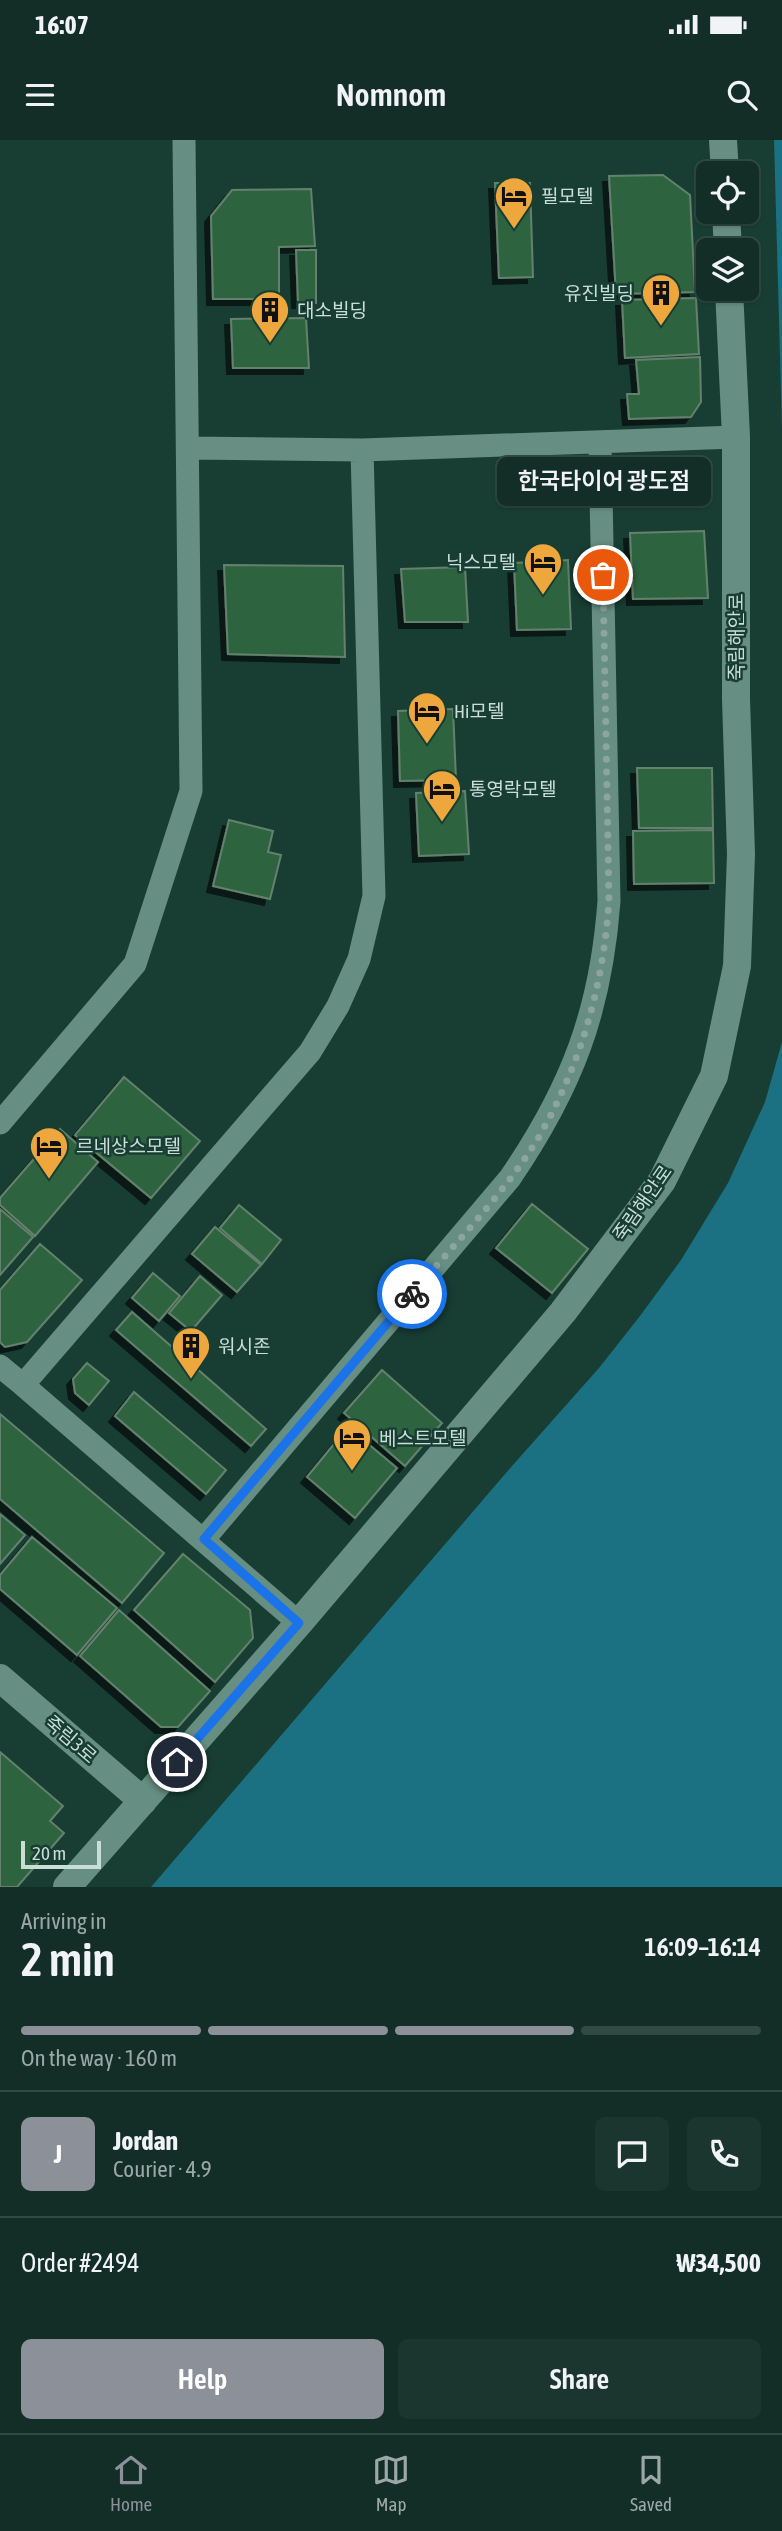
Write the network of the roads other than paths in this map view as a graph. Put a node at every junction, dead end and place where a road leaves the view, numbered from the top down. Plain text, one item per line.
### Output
1 (184, 140) edge
2 (723, 140) edge
3 (724, 161) edge
4 (730, 301) edge
5 (736, 438) junction
6 (600, 443) junction
7 (188, 447) junction
8 (362, 450) junction
9 (0, 1123) edge
10 (0, 1366) edge
11 (23, 1385) junction
12 (204, 1539) junction
13 (299, 1623) junction
14 (0, 1678) edge
15 (143, 1801) junction
16 (67, 1887) edge

1 - 7 street
2 - 3 street
4 - 5 street, 죽림해안로
5 - 6 street
5 - 13 street, 죽림해안로
6 - 8 street
6 - 12 street
7 - 8 street
7 - 9 street
8 - 11 street
10 - 11 street
11 - 12 street
12 - 13 street
13 - 15 street, 죽림해안로
14 - 15 street, 죽림3로
15 - 16 street, 죽림해안로

